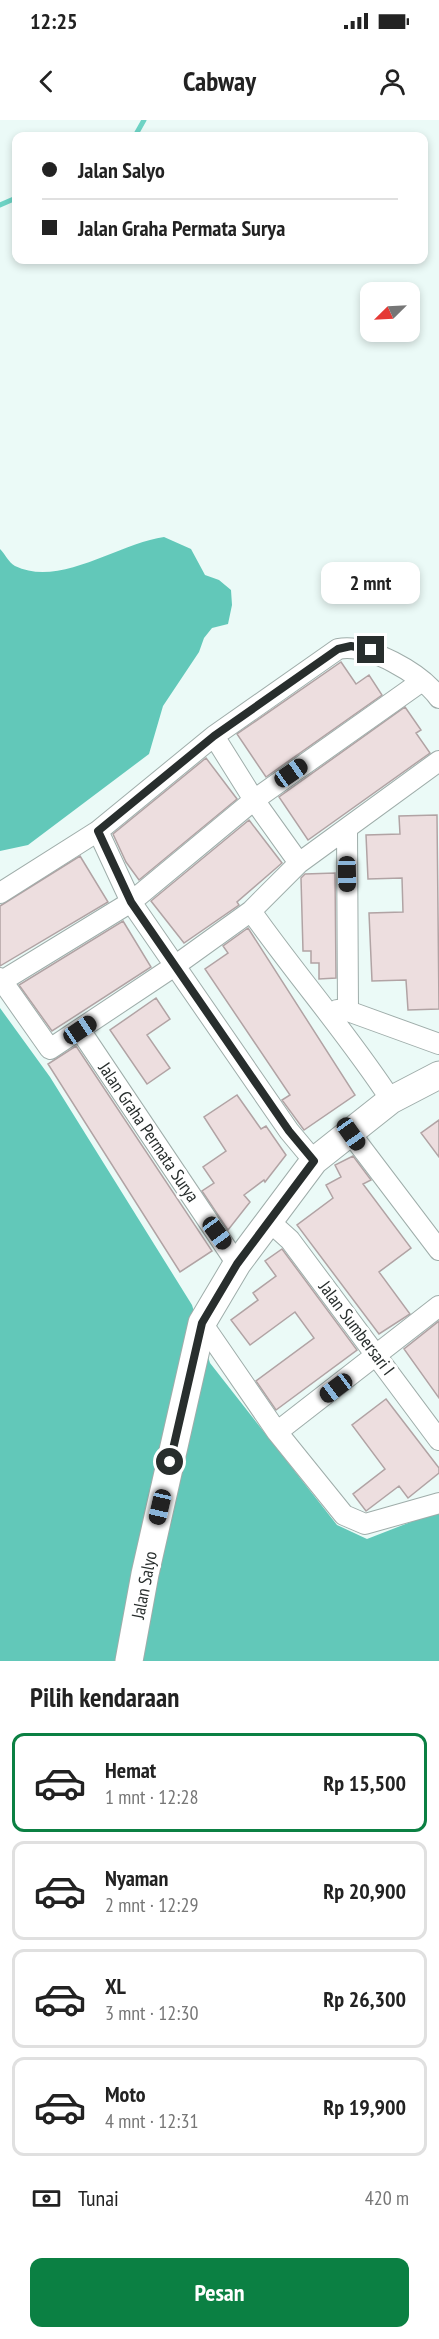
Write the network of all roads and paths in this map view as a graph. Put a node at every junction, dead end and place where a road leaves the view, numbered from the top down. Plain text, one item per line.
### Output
1 (422, 681) junction
2 (439, 698) edge
3 (214, 736) junction
4 (439, 762) edge
5 (254, 800) junction
6 (347, 829) junction
7 (98, 831) junction
8 (298, 863) junction
9 (0, 893) edge
10 (131, 902) junction
11 (251, 910) junction
12 (176, 965) junction
13 (1, 980) edge
14 (326, 1008) junction
15 (348, 1011) junction
16 (80, 1030) junction
17 (439, 1044) edge
18 (439, 1075) edge
19 (391, 1100) junction
20 (351, 1134) junction
21 (307, 1154) junction
22 (268, 1221) junction
23 (439, 1250) edge
24 (237, 1264) junction
25 (439, 1306) edge
26 (202, 1323) junction
27 (378, 1355) junction
28 (277, 1432) junction
29 (439, 1440) edge
30 (439, 1503) edge
31 (129, 1661) edge

1 - 2 street
1 - 3 street
1 - 5 street
3 - 5 street
3 - 7 street
4 - 6 street
5 - 8 street
5 - 10 street
6 - 8 street
6 - 15 street
7 - 9 street
7 - 10 street
8 - 11 street
10 - 12 street
10 - 13 street
11 - 12 street
11 - 14 street
12 - 16 street
12 - 21 street
13 - 16 street
14 - 15 street
14 - 19 street
15 - 17 street
16 - 24 street, Jalan Graha Permata Surya
18 - 19 street, Jalan Salyo
19 - 20 street, Jalan Salyo
20 - 21 street, Jalan Salyo
20 - 23 street
21 - 22 street, Jalan Salyo
22 - 24 street, Jalan Salyo
22 - 27 street, Jalan Sumbersari I
24 - 26 street, Jalan Salyo
25 - 27 street
26 - 28 street
26 - 31 street, Jalan Salyo
27 - 28 street
27 - 29 street, Jalan Sumbersari I
28 - 30 street

